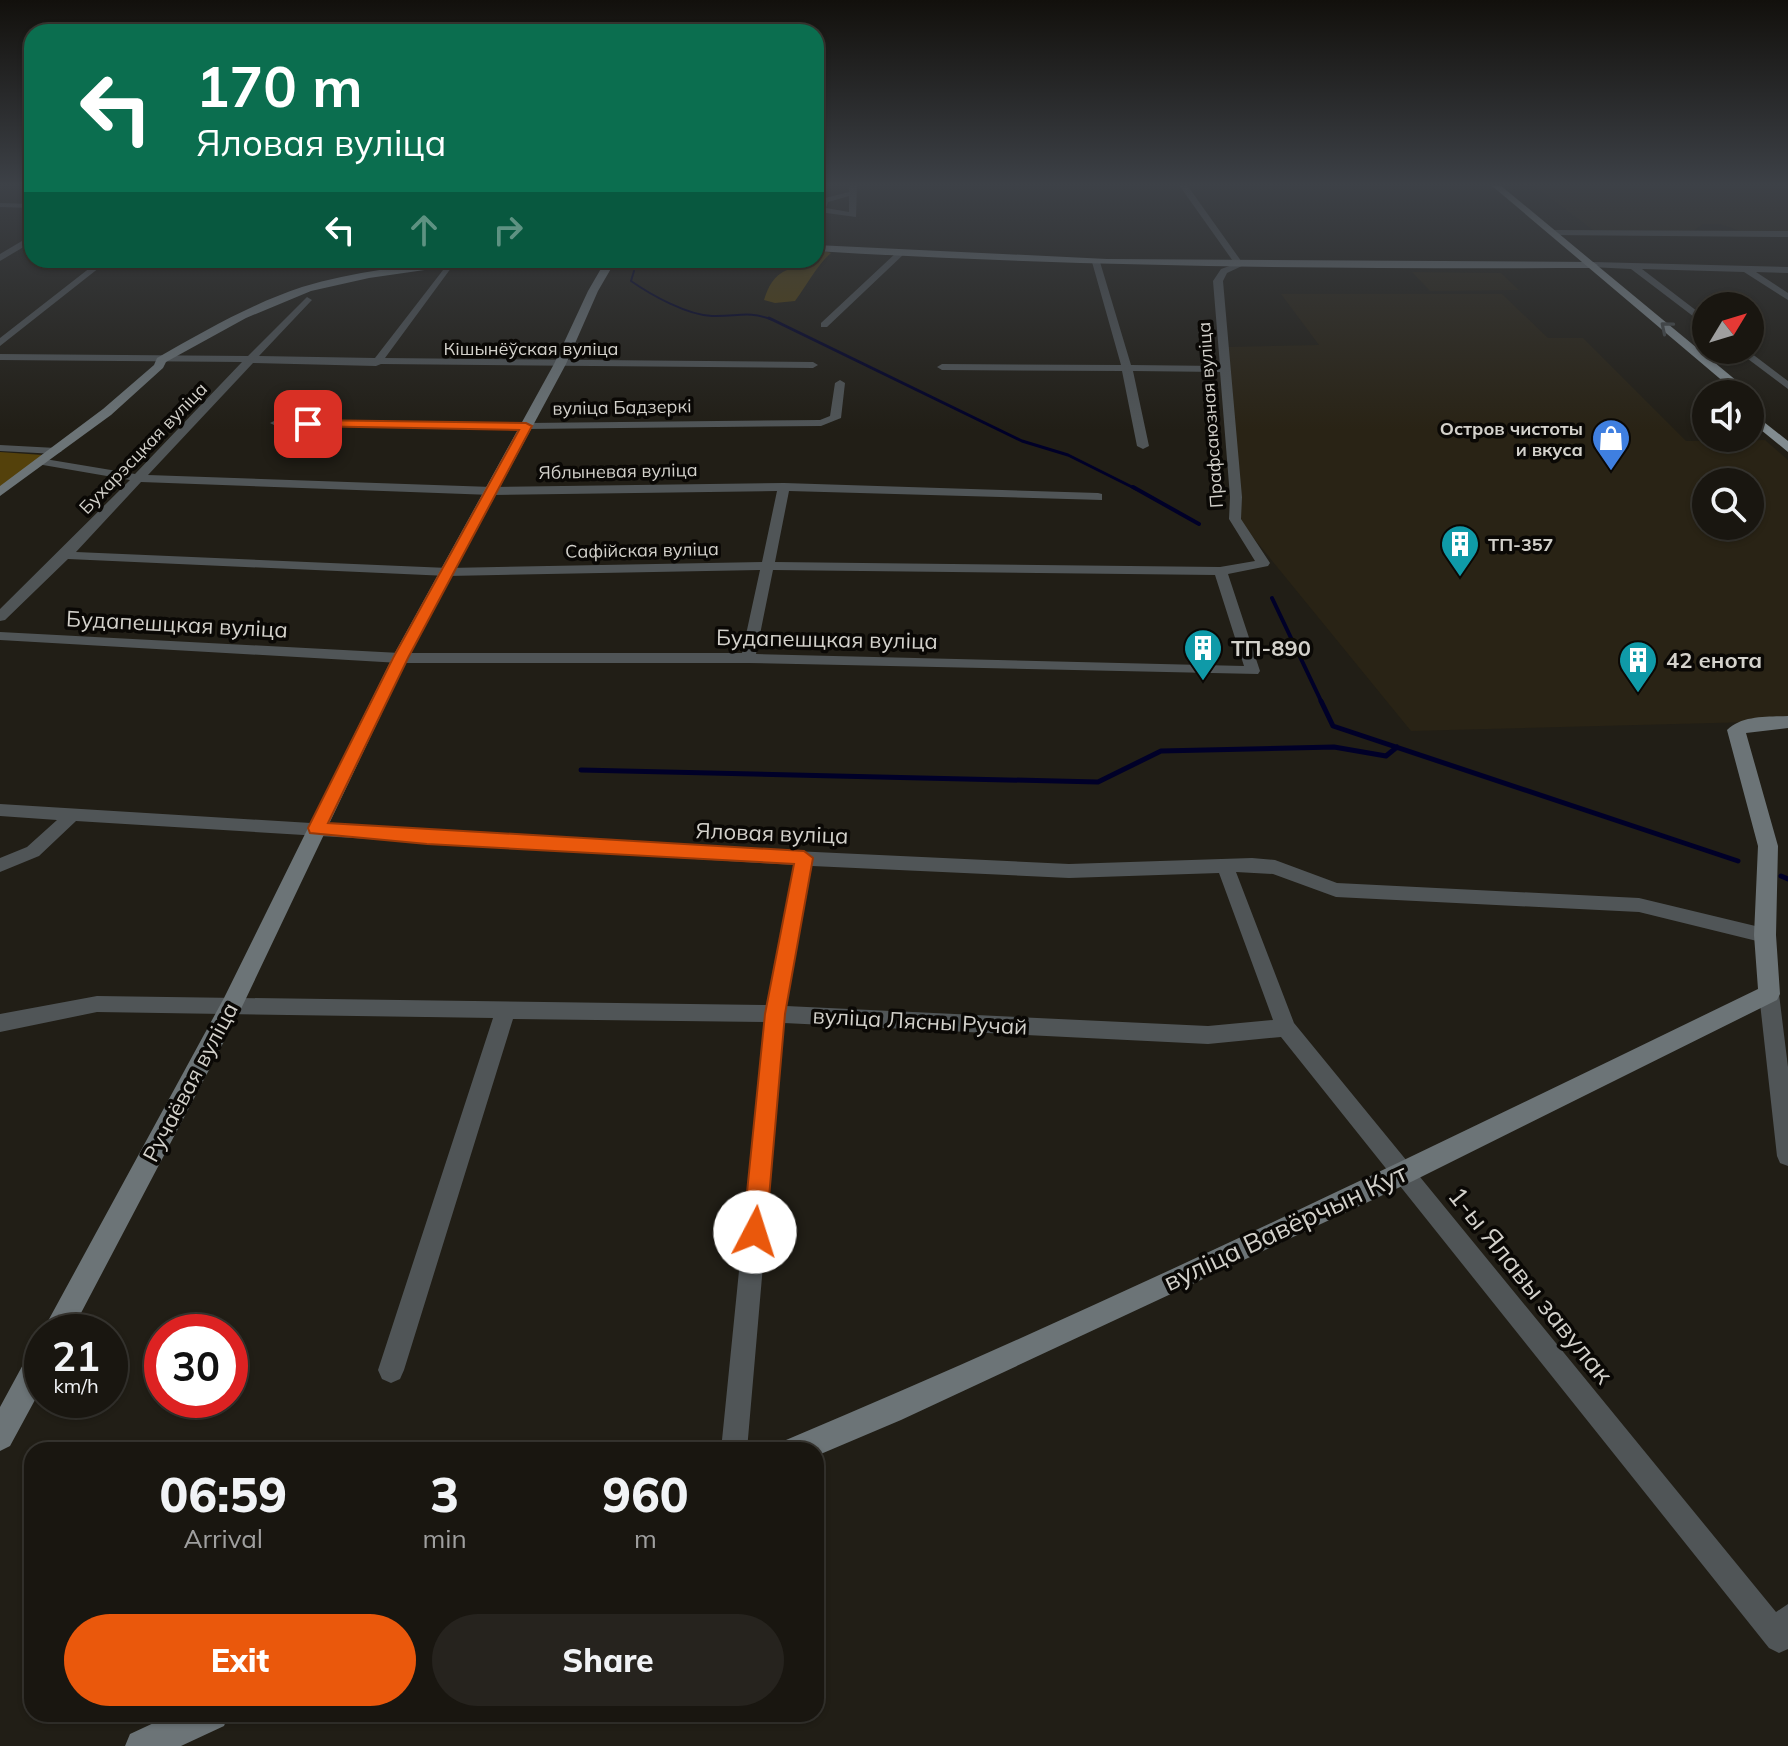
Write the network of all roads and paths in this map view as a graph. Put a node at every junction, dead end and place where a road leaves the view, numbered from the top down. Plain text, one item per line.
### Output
1 (887, 266) edge
2 (1097, 266) edge
3 (1236, 266) edge
4 (1322, 266) edge
5 (1534, 266) edge
6 (1574, 266) edge
7 (1595, 266) edge
8 (1633, 266) edge
9 (1651, 266) edge
10 (95, 268) edge
11 (414, 268) edge
12 (440, 268) edge
13 (606, 268) edge
14 (1746, 269) junction
15 (1788, 270) edge
16 (1788, 297) edge
17 (307, 300) dead end
18 (1692, 312) edge
19 (824, 325) dead end
20 (0, 343) edge
21 (0, 357) edge
22 (161, 360) junction
23 (250, 361) junction
24 (376, 363) junction
25 (560, 364) junction
26 (1759, 364) edge
27 (813, 365) dead end
28 (942, 367) dead end
29 (1126, 368) junction
30 (1226, 369) junction
31 (1708, 380) edge
32 (1729, 380) edge
33 (840, 383) dead end
34 (1788, 386) edge
35 (1764, 413) edge
36 (276, 423) dead end
37 (1764, 423) edge
38 (526, 426) junction
39 (1784, 435) edge
40 (1143, 446) dead end
41 (0, 448) edge
42 (1788, 448) edge
43 (56, 451) junction
44 (43, 461) junction
45 (139, 478) junction
46 (784, 487) junction
47 (492, 491) junction
48 (0, 492) edge
49 (1098, 497) dead end
50 (65, 555) junction
51 (766, 566) junction
52 (1220, 571) junction
53 (448, 572) junction
54 (0, 617) edge
55 (0, 636) edge
56 (400, 658) junction
57 (748, 658) junction
58 (1788, 722) edge
59 (0, 810) edge
60 (73, 813) junction
61 (316, 828) junction
62 (804, 858) junction
63 (0, 865) edge
64 (1225, 866) junction
65 (1765, 935) junction
66 (1769, 994) junction
67 (232, 1004) junction
68 (506, 1008) junction
69 (775, 1014) junction
70 (0, 1023) edge
71 (1286, 1028) junction
72 (1788, 1156) edge
73 (1404, 1173) junction
74 (66, 1314) edge
75 (391, 1370) dead end
76 (24, 1391) edge
77 (0, 1436) edge
78 (735, 1442) edge
79 (815, 1442) edge
80 (1784, 1628) edge
81 (194, 1722) edge
82 (142, 1746) edge

1 - 19 street
2 - 29 street
3 - 30 street, Прафсаюзная вуліца
4 - 5 street
6 - 31 main road
32 -> 7 main road
8 - 18 street
9 - 14 street
10 - 20 street
11 - 22 street
12 - 24 street
13 - 25 street
14 - 15 street
14 - 16 street
17 - 23 street, Бухарэсцкая вуліца
21 - 22 street, Кішынёўская вуліца
22 - 23 street, Кішынёўская вуліца
22 - 43 street
23 - 24 street, Кішынёўская вуліца
23 - 45 street, Бухарэсцкая вуліца
24 - 25 street, Кішынёўская вуліца
25 - 27 street, Кішынёўская вуліца
25 - 38 street
26 - 34 street
28 - 29 street
29 - 30 street
29 - 40 street
30 - 52 street, Прафсаюзная вуліца
33 - 38 street, вуліца Бадзеркі
35 - 39 main road
36 - 38 street, вуліца Бадзеркі
37 - 39 main road
38 - 47 street
39 - 42 main road
41 - 43 street
43 - 44 street
44 - 45 street, Яблыневая вуліца
44 - 48 street
45 - 47 street, Яблыневая вуліца
45 - 50 street, Бухарэсцкая вуліца
46 - 47 street, Яблыневая вуліца
46 - 49 street, Яблыневая вуліца
46 - 51 street
47 - 53 street
50 - 53 street, Сафійская вуліца
50 - 54 street, Бухарэсцкая вуліца
51 - 52 street, Сафійская вуліца
51 - 53 street, Сафійская вуліца
51 - 57 street
52 - 57 street, Будапешцкая вуліца
53 - 56 street
55 - 56 street, Будапешцкая вуліца
56 - 57 street, Будапешцкая вуліца
56 - 61 street, Ручаёвая вуліца
58 - 65 street
59 - 60 street, Яловая вуліца
60 - 61 street, Яловая вуліца
60 - 63 street
61 - 62 street, Яловая вуліца
61 - 67 street, Ручаёвая вуліца
62 - 64 street, Яловая вуліца
62 - 69 street
64 - 65 street, Яловая вуліца
64 - 71 street, 1-ы Ялавы завулак
65 - 66 street
66 - 72 street
66 - 73 street, вуліца Вавёрчын Кут
67 - 68 street, вуліца Лясны Ручай
67 - 70 street, вуліца Лясны Ручай
67 - 74 street, Ручаёвая вуліца
68 - 69 street, вуліца Лясны Ручай
68 - 75 street
69 - 71 street, вуліца Лясны Ручай
69 - 78 street
71 - 73 street, 1-ы Ялавы завулак
73 - 79 street, вуліца Вавёрчын Кут
73 - 80 street, 1-ы Ялавы завулак
76 - 77 street
81 - 82 street

